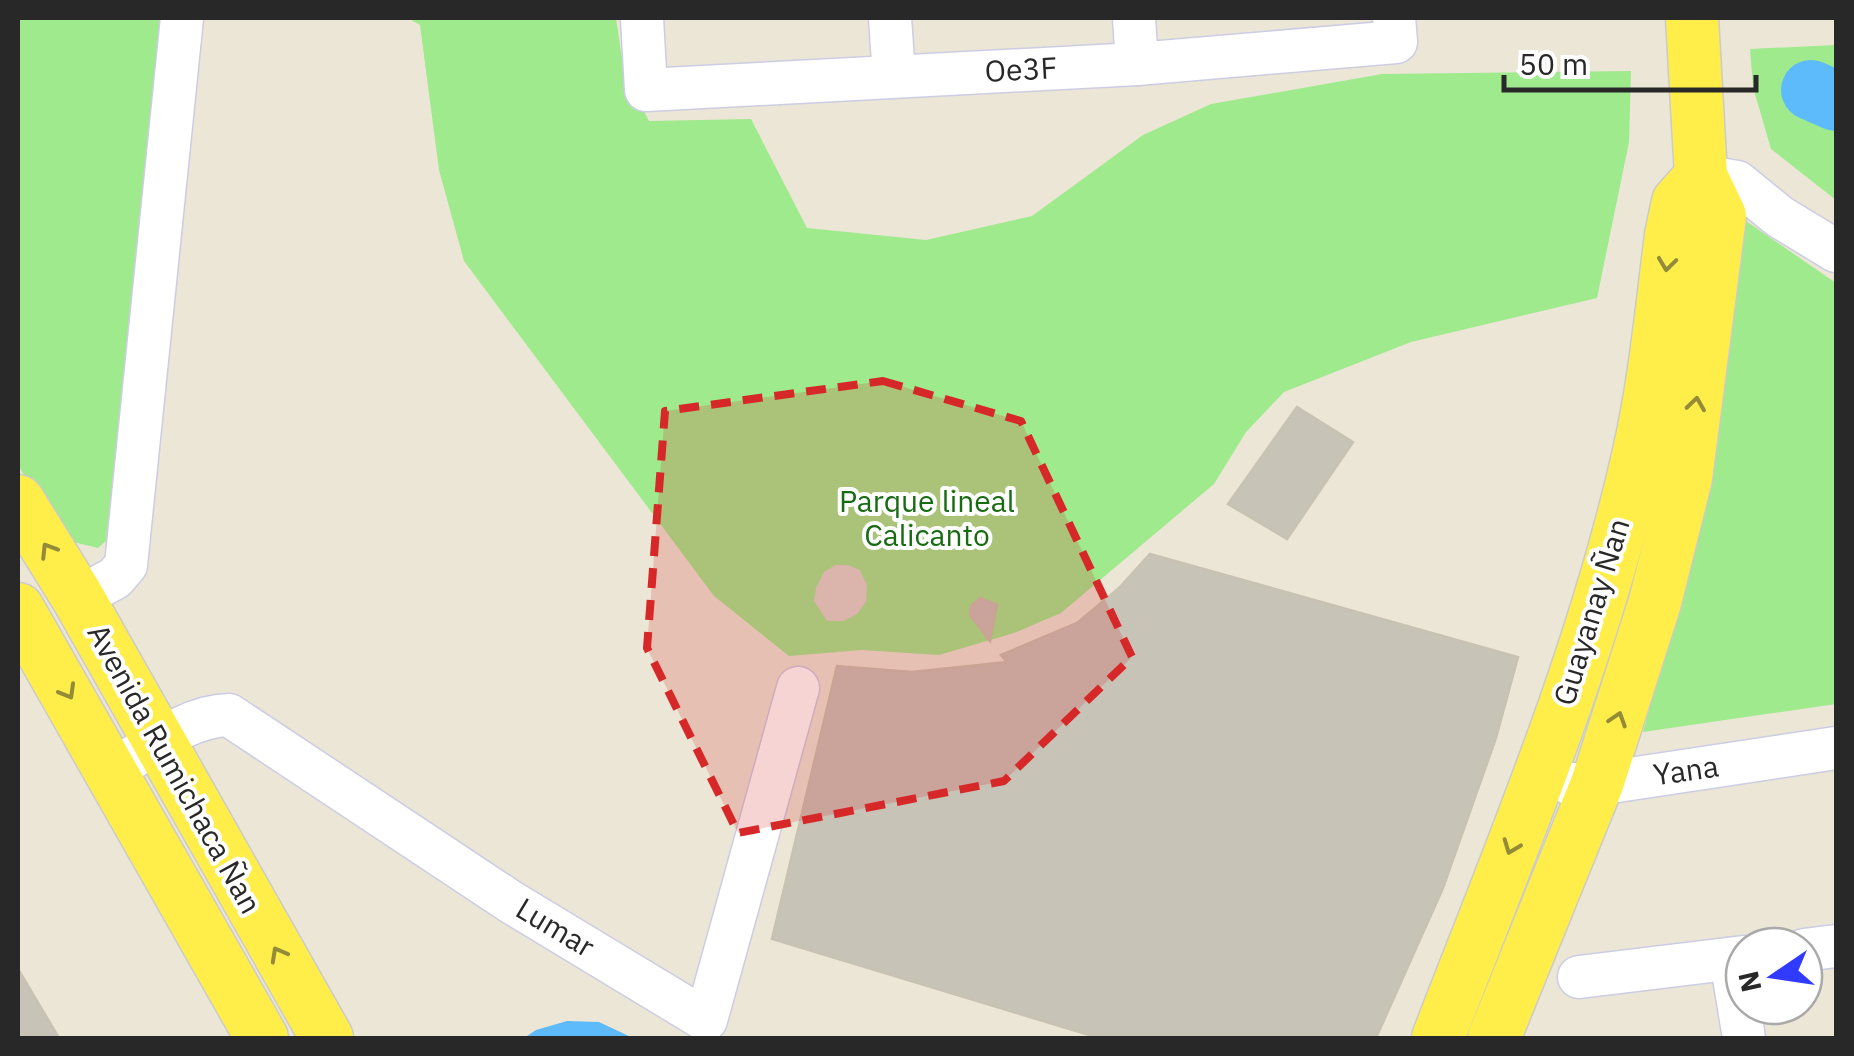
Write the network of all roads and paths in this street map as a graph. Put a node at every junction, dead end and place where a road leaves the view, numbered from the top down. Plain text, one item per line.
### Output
1 (182, 18) edge
2 (642, 18) edge
3 (890, 18) edge
4 (1134, 18) edge
5 (1692, 18) edge
6 (1395, 30) edge
7 (1137, 64) junction
8 (894, 76) junction
9 (1701, 176) junction
10 (1836, 250) edge
11 (18, 501) edge
12 (78, 598) junction
13 (18, 609) edge
14 (798, 688) dead end
15 (159, 742) junction
16 (1836, 754) edge
17 (112, 771) junction
18 (1536, 783) junction
19 (1597, 784) junction
20 (1724, 960) edge
21 (1579, 977) dead end
22 (262, 1038) edge
23 (327, 1038) edge
24 (1438, 1038) edge
25 (1494, 1038) edge

1 - 12 street
2 - 8 street, Oe3F
3 - 8 street
4 - 7 street
5 - 9 main road, Guayanay Ñan
6 - 7 street, Oe3F
7 - 8 street, Oe3F
9 - 10 street
9 -> 18 main road, Guayanay Ñan
19 -> 9 main road, Guayanay Ñan
12 -> 11 main road, Avenida Rumichaca Ñan
12 - 15 main road, Avenida Rumichaca Ñan
13 -> 17 main road, Avenida Rumichaca Ñan
14 - 15 street, Lumar
15 - 17 street, Lumar
23 -> 15 main road, Avenida Rumichaca Ñan
16 - 19 street, Yana
17 - 22 main road, Avenida Rumichaca Ñan
18 - 19 street, Yana
18 -> 24 main road, Guayanay Ñan
19 - 25 main road, Guayanay Ñan
20 - 21 street

